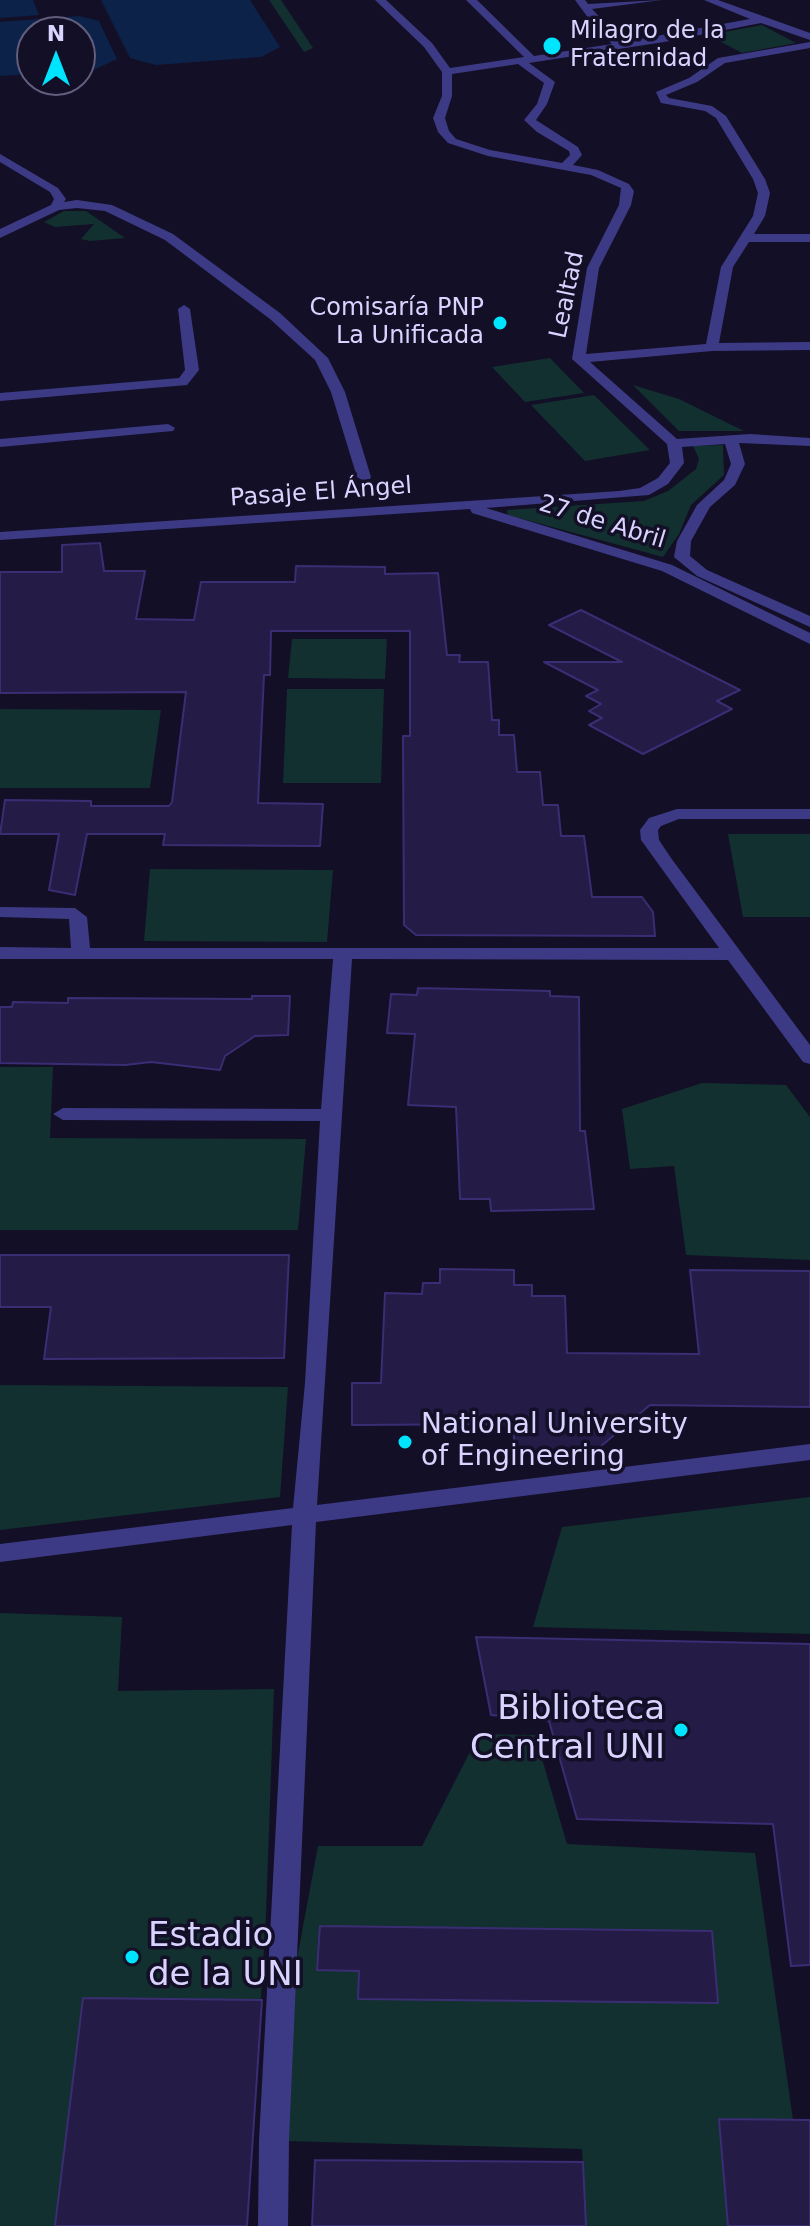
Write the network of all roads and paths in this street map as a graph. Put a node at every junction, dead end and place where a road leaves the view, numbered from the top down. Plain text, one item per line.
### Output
1 (380, 0) edge
2 (471, 0) edge
3 (657, 0) edge
4 (709, 0) edge
5 (582, 3) edge
6 (759, 20) junction
7 (810, 37) edge
8 (810, 45) edge
9 (621, 46) junction
10 (526, 60) junction
11 (447, 72) junction
12 (0, 157) edge
13 (565, 167) junction
14 (56, 207) junction
15 (0, 234) edge
16 (745, 238) junction
17 (810, 238) edge
18 (184, 309) dead end
19 (810, 346) edge
20 (712, 347) junction
21 (579, 359) junction
22 (0, 397) edge
23 (168, 428) dead end
24 (731, 439) junction
25 (810, 442) edge
26 (0, 443) edge
27 (674, 443) junction
28 (364, 477) dead end
29 (461, 506) junction
30 (0, 536) edge
31 (810, 622) edge
32 (810, 639) edge
33 (810, 814) edge
34 (0, 912) edge
35 (0, 953) edge
36 (81, 953) junction
37 (343, 954) junction
38 (733, 954) junction
39 (810, 1058) edge
40 (63, 1114) dead end
41 (330, 1115) junction
42 (810, 1452) edge
43 (304, 1515) junction
44 (0, 1553) edge
45 (273, 2226) edge

1 - 11 street
2 - 10 street
3 - 5 street
4 - 6 street
5 - 9 street
6 - 7 street
6 - 9 street
8 - 16 street
9 - 10 street
10 - 11 street
10 - 13 street
11 - 13 street
12 - 14 street
13 - 21 street, Lealtad
14 - 15 street
14 - 28 street
16 - 17 street
16 - 20 street
18 - 22 street
19 - 20 street
20 - 21 street
21 - 27 street, Lealtad
23 - 26 street
24 - 25 street
24 - 27 street
24 - 31 street
27 - 29 street, Pasaje El Ángel
29 - 30 street, Pasaje El Ángel
29 - 32 street, 27 de Abril
33 - 38 street
34 - 36 street
35 - 36 street
36 - 37 street
37 - 38 street
37 - 41 street
38 - 39 street
40 - 41 street
41 - 43 street
42 - 43 street
43 - 44 street
43 - 45 street

